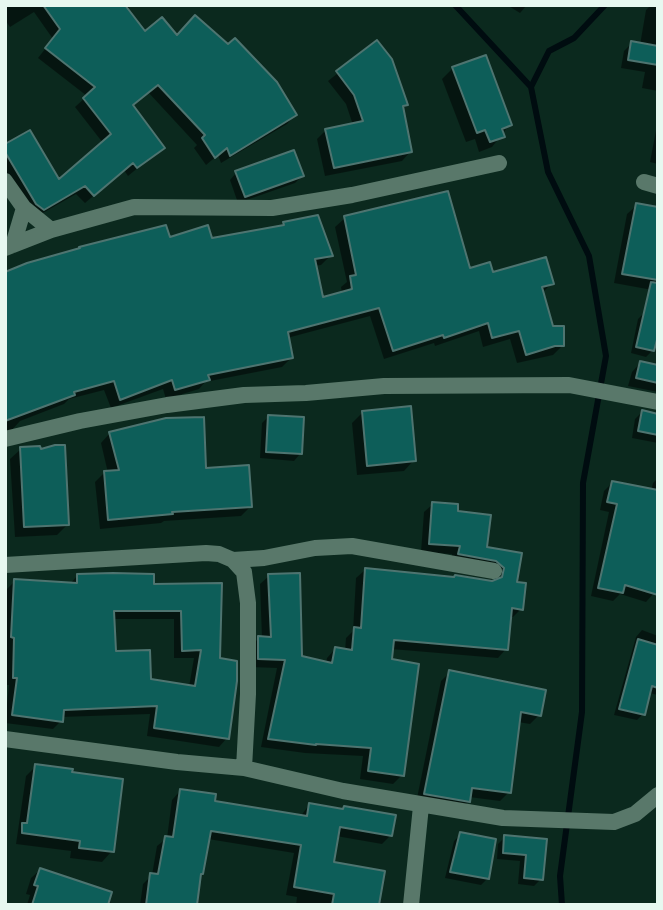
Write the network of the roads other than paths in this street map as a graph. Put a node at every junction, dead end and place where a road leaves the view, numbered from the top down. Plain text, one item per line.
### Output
1 (499, 163) dead end
2 (5, 181) edge
3 (24, 208) junction
4 (51, 230) junction
5 (9, 247) edge
6 (658, 402) edge
7 (5, 439) edge
8 (233, 560) junction
9 (5, 565) edge
10 (494, 571) dead end
11 (5, 739) edge
12 (244, 768) junction
13 (658, 795) edge
14 (421, 806) junction
15 (411, 905) edge

1 - 4 street
2 - 3 street
3 - 4 street
3 - 5 street
4 - 5 street
6 - 7 street
8 - 9 street
8 - 10 street
8 - 12 street
11 - 12 street
12 - 14 street
13 - 14 street
14 - 15 street

